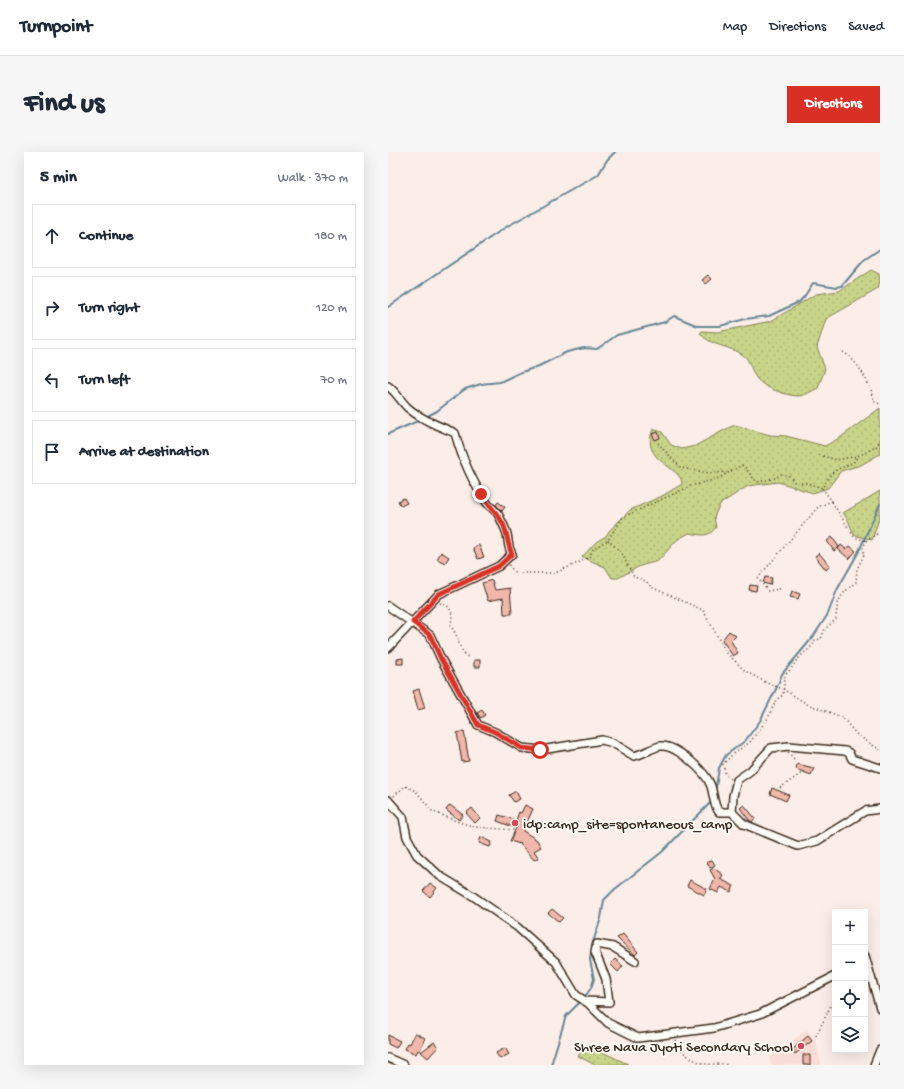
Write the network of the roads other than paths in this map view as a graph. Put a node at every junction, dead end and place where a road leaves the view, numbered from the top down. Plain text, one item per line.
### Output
1 (388, 386) edge
2 (388, 606) edge
3 (413, 622) junction
4 (388, 648) edge
5 (880, 768) edge
6 (389, 800) edge
7 (880, 809) edge
8 (732, 812) junction
9 (635, 960) dead end
10 (868, 966) edge
11 (832, 978) edge
12 (585, 1001) junction
13 (880, 1008) edge
14 (880, 1050) edge
15 (388, 1058) edge
16 (404, 1065) edge
17 (874, 1065) edge

1 - 3 street
2 - 3 street
3 - 4 street
3 - 8 street
5 - 8 street
6 - 12 street
7 - 8 street
9 - 12 street
10 - 13 street
11 - 12 street
14 - 17 street
15 - 16 street

